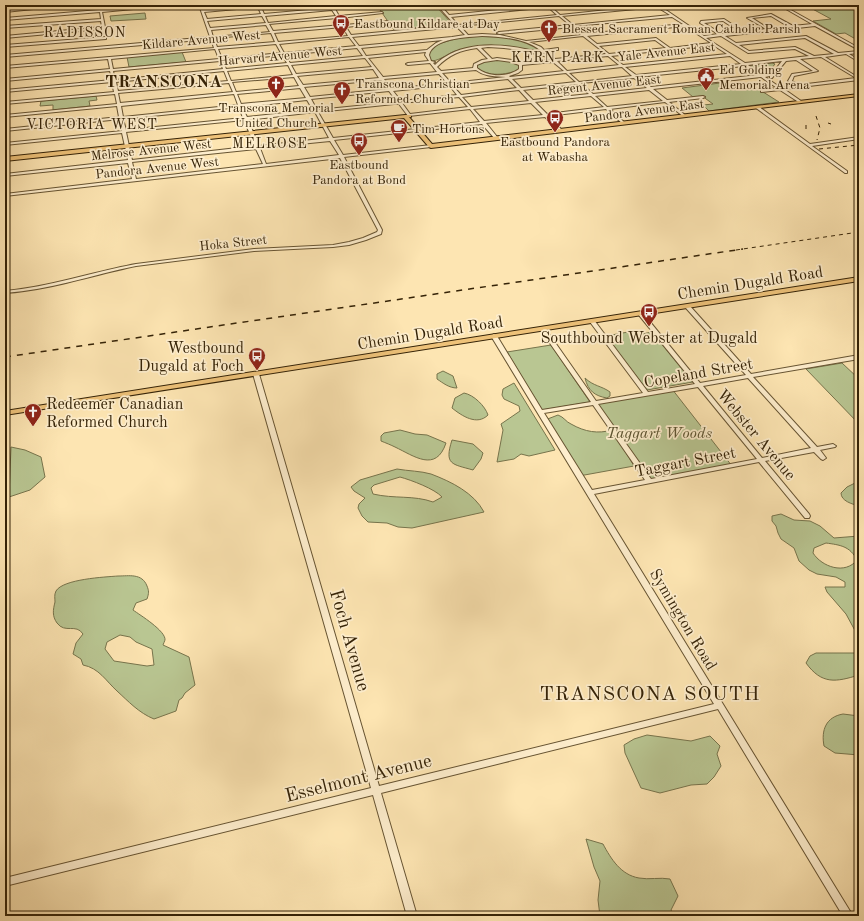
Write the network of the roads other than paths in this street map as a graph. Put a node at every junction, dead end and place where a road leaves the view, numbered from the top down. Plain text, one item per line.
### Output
1 (49, 5) edge
2 (70, 5) edge
3 (100, 5) edge
4 (174, 5) edge
5 (200, 5) edge
6 (278, 5) edge
7 (331, 5) edge
8 (376, 5) edge
9 (438, 5) edge
10 (458, 5) edge
11 (468, 5) edge
12 (501, 5) edge
13 (561, 5) edge
14 (657, 5) edge
15 (666, 5) edge
16 (780, 5) edge
17 (53, 6) edge
18 (259, 6) edge
19 (548, 6) junction
20 (37, 8) junction
21 (334, 9) junction
22 (508, 10) junction
23 (5, 11) edge
24 (101, 11) junction
25 (202, 11) junction
26 (382, 13) dead end
27 (264, 15) junction
28 (559, 15) junction
29 (448, 16) junction
30 (673, 16) junction
31 (339, 17) junction
32 (5, 19) edge
33 (102, 20) junction
34 (206, 20) junction
35 (388, 22) dead end
36 (268, 24) junction
37 (456, 25) junction
38 (686, 25) junction
39 (815, 25) junction
40 (344, 26) junction
41 (572, 26) junction
42 (5, 27) edge
43 (103, 28) junction
44 (209, 28) junction
45 (793, 28) junction
46 (769, 30) junction
47 (744, 32) junction
48 (272, 33) junction
49 (481, 35) junction
50 (584, 35) junction
51 (721, 35) junction
52 (5, 36) edge
53 (350, 36) junction
54 (467, 36) junction
55 (703, 37) junction
56 (105, 38) junction
57 (212, 38) junction
58 (456, 38) junction
59 (527, 42) junction
60 (277, 43) junction
61 (714, 44) junction
62 (735, 44) junction
63 (596, 45) junction
64 (5, 46) edge
65 (106, 47) junction
66 (358, 47) junction
67 (216, 48) junction
68 (479, 48) junction
69 (557, 49) dead end
70 (670, 49) junction
71 (542, 50) junction
72 (428, 51) junction
73 (533, 51) junction
74 (859, 51) edge
75 (283, 54) junction
76 (730, 54) junction
77 (846, 54) junction
78 (609, 55) junction
79 (838, 55) junction
80 (5, 56) edge
81 (548, 56) junction
82 (822, 56) junction
83 (366, 57) junction
84 (812, 57) junction
85 (108, 58) junction
86 (490, 59) junction
87 (797, 59) junction
88 (221, 60) junction
89 (785, 60) junction
90 (440, 61) junction
91 (553, 61) junction
92 (859, 61) edge
93 (430, 62) junction
94 (773, 62) junction
95 (289, 64) junction
96 (408, 64) dead end
97 (520, 64) junction
98 (745, 65) junction
99 (781, 65) junction
100 (622, 66) junction
101 (5, 67) edge
102 (435, 67) junction
103 (374, 68) junction
104 (476, 69) junction
105 (111, 70) junction
106 (225, 70) junction
107 (566, 72) junction
108 (440, 73) junction
109 (296, 75) junction
110 (772, 75) junction
111 (762, 76) junction
112 (507, 77) junction
113 (635, 77) junction
114 (382, 79) junction
115 (859, 79) edge
116 (5, 80) edge
117 (113, 81) junction
118 (769, 81) junction
119 (230, 82) junction
120 (578, 83) junction
121 (450, 84) junction
122 (302, 86) junction
123 (798, 86) junction
124 (780, 88) junction
125 (650, 89) junction
126 (520, 90) junction
127 (762, 90) dead end
128 (5, 91) edge
129 (390, 91) junction
130 (116, 92) junction
131 (234, 93) junction
132 (859, 95) edge
133 (460, 96) junction
134 (592, 96) junction
135 (703, 97) dead end
136 (309, 99) junction
137 (532, 102) junction
138 (665, 102) junction
139 (800, 102) junction
140 (5, 103) edge
141 (398, 103) junction
142 (118, 105) junction
143 (240, 106) junction
144 (757, 108) junction
145 (471, 109) junction
146 (606, 109) junction
147 (316, 112) junction
148 (5, 116) edge
149 (407, 116) junction
150 (545, 116) junction
151 (684, 116) junction
152 (121, 118) junction
153 (245, 119) junction
154 (483, 123) junction
155 (623, 123) junction
156 (324, 125) junction
157 (5, 130) edge
158 (418, 130) junction
159 (123, 131) junction
160 (560, 131) junction
161 (251, 133) junction
162 (496, 138) junction
163 (859, 138) edge
164 (332, 140) junction
165 (5, 144) edge
166 (809, 145) junction
167 (126, 146) junction
168 (431, 146) junction
169 (258, 148) junction
170 (342, 157) junction
171 (5, 159) edge
172 (130, 162) junction
173 (265, 165) junction
174 (846, 172) dead end
175 (5, 175) edge
176 (134, 180) junction
177 (5, 195) edge
178 (859, 279) edge
179 (5, 292) edge
180 (687, 306) junction
181 (640, 313) junction
182 (592, 321) junction
183 (543, 329) junction
184 (494, 336) junction
185 (859, 357) edge
186 (256, 374) junction
187 (749, 376) junction
188 (699, 385) junction
189 (647, 394) junction
190 (594, 403) junction
191 (541, 412) junction
192 (5, 413) edge
193 (5, 418) edge
194 (834, 446) dead end
195 (816, 450) junction
196 (823, 458) dead end
197 (762, 460) junction
198 (649, 481) junction
199 (589, 493) junction
200 (807, 516) dead end
201 (719, 706) junction
202 (376, 790) junction
203 (5, 882) edge
204 (412, 916) edge
205 (848, 916) edge

1 - 20 street
2 - 17 street
3 - 24 street
4 - 24 street
5 - 25 street
6 - 18 street
7 - 21 street
8 - 21 street
9 - 29 street
10 - 11 street
12 - 22 street
13 - 19 street
14 - 15 street, Kildare Avenue West
14 - 28 street, Kildare Avenue West
14 - 30 street
16 - 39 street
17 - 20 street
18 - 25 street
18 - 27 street
19 - 22 street
19 - 28 street
20 - 23 street
21 - 27 street
21 - 31 street
22 - 29 street
24 - 32 street
24 - 33 street
25 - 34 street
26 - 31 street
27 - 34 street
27 - 36 street
28 - 37 street, Kildare Avenue West
28 - 41 street
29 - 37 street
30 - 38 street
30 - 41 street
31 - 36 street
31 - 40 street
33 - 42 street
33 - 43 street
34 - 44 street
35 - 40 street
36 - 44 street
36 - 48 street
37 - 53 street, Kildare Avenue West
37 - 54 street
38 - 50 street
38 - 55 street
39 - 45 street
39 - 74 street
40 - 48 street
40 - 53 street
41 - 49 street
41 - 50 street
43 - 52 street
43 - 56 street
44 - 57 street
45 - 46 street
45 - 46 street
46 - 47 street
47 - 51 street
47 - 51 street
48 - 57 street
48 - 60 street
49 - 54 street
49 - 59 street
50 - 59 street
50 - 63 street
51 - 55 street
51 - 62 street
53 - 60 street, Kildare Avenue West
53 - 66 street
54 - 58 street
55 - 61 street
56 - 64 street
56 - 65 street
57 - 65 street
57 - 67 street
58 - 66 street
58 - 72 street
59 - 71 street
60 - 67 street, Kildare Avenue West
60 - 75 street
61 - 70 street
61 - 76 street
62 - 79 street
62 - 84 street
63 - 70 street
63 - 78 street
65 - 80 street
65 - 85 street
66 - 75 street
66 - 83 street
67 - 85 street, Kildare Avenue West
67 - 88 street
68 - 73 street
68 - 86 street
68 - 90 street
69 - 71 street
70 - 78 street
71 - 73 street
71 - 81 street
72 - 83 street, Harvard Avenue West
72 - 93 street
73 - 81 street
74 - 77 street
75 - 88 street
75 - 95 street
76 - 98 street
76 - 100 street, Yale Avenue East
77 - 79 street
77 - 92 street
78 - 91 street
78 - 100 street
79 - 82 street
81 - 91 street
82 - 84 street
82 - 115 street
83 - 95 street, Harvard Avenue West
83 - 103 street
84 - 87 street
85 - 101 street, Kildare Avenue West
85 - 105 street
86 - 97 street
86 - 104 street
87 - 89 street
87 - 123 street
88 - 105 street
88 - 106 street
89 - 94 street
89 - 99 street
90 - 93 street
90 - 102 street
91 - 97 street
91 - 107 street
93 - 96 street
93 - 102 street
94 - 98 street
94 - 99 street
95 - 106 street, Harvard Avenue West
95 - 109 street
97 - 112 street
98 - 111 street
98 - 113 street
99 - 110 street
100 - 107 street, Yale Avenue East
100 - 113 street
102 - 108 street
103 - 109 street
103 - 114 street
104 - 108 street
104 - 112 street
105 - 116 street
105 - 117 street
106 - 117 street, Harvard Avenue West
106 - 119 street
107 - 112 street, Yale Avenue East
107 - 120 street
108 - 114 street
108 - 121 street
109 - 119 street
109 - 122 street
110 - 111 street, Regent Avenue East
110 - 118 street
111 - 118 street
111 - 125 street, Regent Avenue East
112 - 121 street, Yale Avenue East
112 - 126 street
113 - 120 street
113 - 125 street
114 - 122 street
114 - 129 street
115 - 123 street
117 - 128 street, Harvard Avenue West
117 - 130 street
118 - 124 street
119 - 130 street
119 - 131 street
120 - 126 street
120 - 134 street
121 - 129 street, Yale Avenue East
121 - 133 street
122 - 131 street
122 - 136 street
123 - 124 street
124 - 127 street
124 - 139 street
125 - 134 street, Regent Avenue East
125 - 138 street
126 - 133 street
126 - 137 street
129 - 136 street, Yale Avenue East
129 - 141 street
130 - 140 street
130 - 142 street
131 - 142 street
131 - 143 street
132 - 139 main road, Pandora Avenue East
133 - 141 street
133 - 145 street
134 - 137 street, Regent Avenue East
134 - 146 street
135 - 138 street, Melrose Avenue West
136 - 143 street, Yale Avenue East
136 - 147 street
137 - 145 street, Regent Avenue East
137 - 150 street
138 - 146 street, Melrose Avenue West
138 - 151 street
139 - 144 main road, Pandora Avenue East
141 - 147 street
141 - 149 street
142 - 148 street
142 - 152 street
143 - 152 street, Yale Avenue East
143 - 153 street
144 - 151 main road, Pandora Avenue East
144 - 166 street
145 - 149 street, Regent Avenue East
145 - 154 street
146 - 150 street, Melrose Avenue West
146 - 155 street
147 - 153 street
147 - 156 street
149 - 156 main road
149 - 158 main road
150 - 154 street, Melrose Avenue West
150 - 160 street
151 - 155 main road, Pandora Avenue East
152 - 157 street, Yale Avenue East
152 - 159 street
153 - 159 street
153 - 161 street
154 - 158 street, Melrose Avenue West
154 - 162 street
155 - 160 main road, Pandora Avenue East
156 - 161 main road
156 - 164 street
158 - 164 street, Melrose Avenue West
158 - 168 main road
159 - 165 street
159 - 167 street
160 - 162 main road, Pandora Avenue East
161 - 167 main road
161 - 169 street
162 - 168 main road, Pandora Avenue East
163 - 166 street
164 - 169 street, Melrose Avenue West
164 - 170 street
166 - 174 street
167 - 171 main road
167 - 172 street
168 - 170 street, Pandora Avenue West
169 - 172 street, Melrose Avenue West
169 - 173 street
170 - 173 street, Pandora Avenue West
170 - 179 street, Hoka Street
172 - 175 street, Melrose Avenue West
172 - 176 street
173 - 176 street, Pandora Avenue West
176 - 177 street, Pandora Avenue West
178 - 180 main road, Chemin Dugald Road
180 - 181 main road, Chemin Dugald Road
180 - 187 street
181 - 182 main road, Chemin Dugald Road
181 - 188 street, Webster Avenue
182 - 183 main road, Chemin Dugald Road
182 - 189 street
183 - 184 main road, Chemin Dugald Road
183 - 190 street
184 - 186 main road, Chemin Dugald Road
184 - 191 street, Symington Road
185 - 187 street, Copeland Street
186 - 192 main road, Chemin Dugald Road
186 - 202 street, Foch Avenue
187 - 188 street, Copeland Street
187 - 195 street
188 - 189 street, Copeland Street
188 - 197 street, Webster Avenue
189 - 190 street, Copeland Street
190 - 191 street, Copeland Street
190 - 198 street
191 - 199 street, Symington Road
192 - 193 street
194 - 195 street, Taggart Street
195 - 196 street
195 - 197 street, Taggart Street
197 - 198 street, Taggart Street
197 - 200 street, Webster Avenue
198 - 199 street, Taggart Street
199 - 201 street, Symington Road
201 - 202 street, Esselmont Avenue
201 - 205 street, Symington Road
202 - 203 street, Esselmont Avenue
202 - 204 street, Foch Avenue

